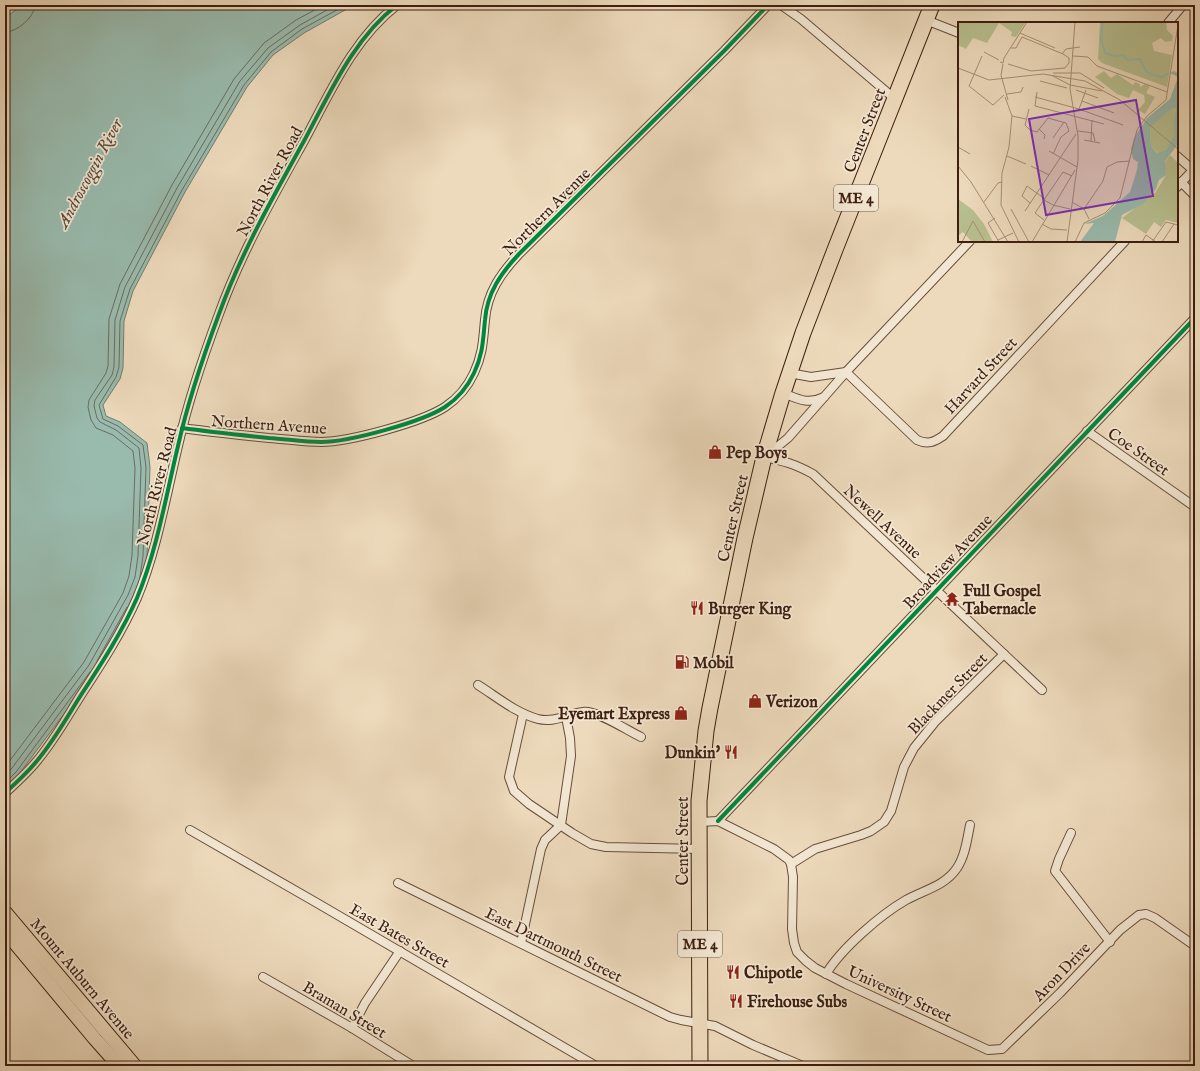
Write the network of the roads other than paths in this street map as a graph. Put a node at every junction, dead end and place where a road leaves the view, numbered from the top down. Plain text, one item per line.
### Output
1 (397, 5) edge
2 (768, 5) edge
3 (781, 5) edge
4 (932, 5) edge
5 (1183, 5) edge
6 (926, 20) junction
7 (1169, 22) edge
8 (958, 33) edge
9 (895, 99) junction
10 (1178, 157) edge
11 (1194, 169) edge
12 (1179, 184) edge
13 (1195, 196) edge
14 (969, 242) edge
15 (1124, 242) edge
16 (1195, 318) edge
17 (789, 372) junction
18 (846, 372) junction
19 (783, 392) junction
20 (825, 397) junction
21 (182, 428) junction
22 (1087, 431) junction
23 (764, 457) junction
24 (1195, 507) edge
25 (936, 590) junction
26 (1004, 654) junction
27 (478, 684) dead end
28 (1042, 690) dead end
29 (523, 714) junction
30 (566, 717) junction
31 (641, 737) dead end
32 (5, 794) edge
33 (718, 821) junction
34 (700, 822) junction
35 (561, 825) junction
36 (970, 825) dead end
37 (190, 830) dead end
38 (1071, 833) dead end
39 (700, 849) junction
40 (791, 864) junction
41 (398, 882) dead end
42 (5, 912) edge
43 (5, 930) edge
44 (1110, 942) junction
45 (521, 943) junction
46 (1195, 946) edge
47 (400, 951) junction
48 (826, 974) junction
49 (263, 977) dead end
50 (700, 1024) junction
51 (352, 1028) junction
52 (998, 1050) joint
53 (120, 1066) edge
54 (135, 1066) edge
55 (413, 1066) edge
56 (596, 1066) edge
57 (700, 1066) edge
58 (804, 1066) edge

1 - 21 street, North River Road
2 - 21 street, Northern Avenue
3 - 9 street
4 - 6 highway, Center Street / ME 4
5 - 7 street
6 - 8 street
6 - 9 highway, Center Street / ME 4
9 - 17 highway, Center Street / ME 4
10 - 11 street
11 - 12 street
12 - 13 street
14 - 18 street
15 - 18 street, Harvard Street
16 - 22 street, Broadview Avenue
17 - 18 street
17 - 19 highway, Center Street / ME 4
18 - 20 street
19 - 20 street
19 - 23 highway, Center Street / ME 4
20 - 23 street
21 - 32 street, North River Road
22 - 24 street, Coe Street
22 - 25 street, Broadview Avenue
23 - 25 street, Newell Avenue
23 - 34 highway, Center Street / ME 4
25 - 26 street, Newell Avenue
25 - 33 street, Broadview Avenue
26 - 28 street, Newell Avenue
26 - 40 street, Blackmer Street
27 - 29 street
29 - 30 street
29 - 35 street
30 - 31 street
30 - 35 street
33 - 34 street
33 - 40 street
34 - 39 highway, Center Street / ME 4
35 - 39 street
35 - 45 street
36 - 48 street
37 - 47 street, East Bates Street
38 - 44 street
39 - 50 highway, Center Street / ME 4
40 - 48 street, University Street
41 - 45 street, East Dartmouth Street
42 - 54 main road, Mount Auburn Avenue
43 - 53 main road, Mount Auburn Avenue
44 - 46 street, Aron Drive
44 - 52 street, Aron Drive
45 - 50 street, East Dartmouth Street
47 - 51 street
47 - 56 street, East Bates Street
48 - 52 street, University Street
49 - 51 street, Braman Street
50 - 57 highway, Center Street / ME 4
50 - 58 street, East Dartmouth Street
51 - 55 street, Braman Street

